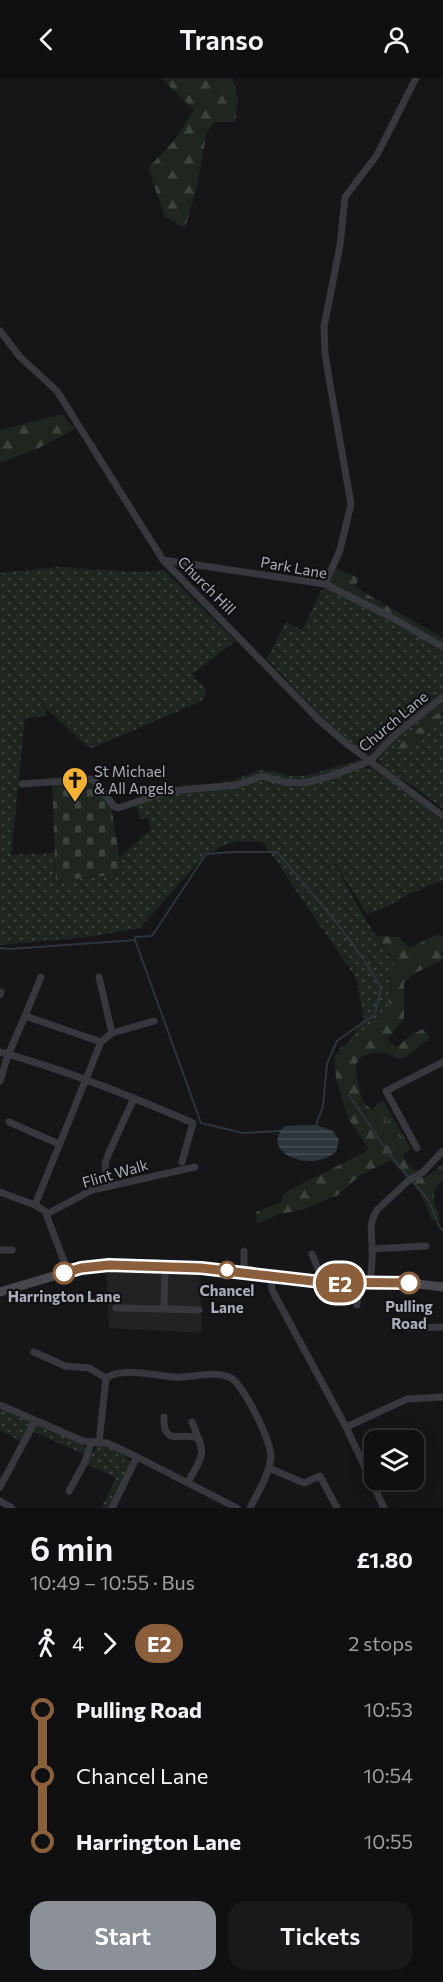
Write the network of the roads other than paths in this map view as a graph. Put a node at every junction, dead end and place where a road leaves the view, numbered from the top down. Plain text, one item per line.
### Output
1 (416, 78) edge
2 (0, 331) edge
3 (163, 560) junction
4 (325, 584) junction
5 (443, 647) edge
6 (443, 697) edge
7 (370, 761) junction
8 (22, 784) dead end
9 (443, 816) edge
10 (41, 977) dead end
11 (99, 977) dead end
12 (25, 1016) junction
13 (154, 1021) dead end
14 (112, 1033) junction
15 (101, 1042) junction
16 (0, 1052) edge
17 (9, 1055) junction
18 (443, 1062) edge
19 (0, 1081) edge
20 (85, 1081) junction
21 (134, 1098) junction
22 (9, 1122) dead end
23 (59, 1144) junction
24 (417, 1148) dead end
25 (443, 1151) edge
26 (182, 1162) dead end
27 (195, 1167) dead end
28 (107, 1182) dead end
29 (0, 1192) edge
30 (35, 1205) junction
31 (47, 1214) junction
32 (426, 1246) dead end
33 (372, 1249) junction
34 (0, 1250) edge
35 (12, 1250) dead end
36 (244, 1251) dead end
37 (312, 1254) dead end
38 (165, 1267) junction
39 (68, 1272) junction
40 (244, 1272) junction
41 (271, 1276) junction
42 (321, 1282) junction
43 (357, 1283) junction
44 (370, 1283) junction
45 (443, 1287) edge
46 (0, 1292) edge
47 (357, 1305) dead end
48 (116, 1308) dead end
49 (165, 1309) junction
50 (199, 1310) dead end
51 (443, 1327) edge
52 (406, 1328) dead end
53 (34, 1352) dead end
54 (106, 1378) junction
55 (443, 1397) edge
56 (0, 1404) edge
57 (164, 1417) dead end
58 (35, 1421) junction
59 (192, 1422) dead end
60 (346, 1427) junction
61 (201, 1441) junction
62 (95, 1443) junction
63 (137, 1457) junction
64 (269, 1468) junction
65 (188, 1482) junction
66 (0, 1487) edge
67 (69, 1491) dead end
68 (0, 1501) edge
69 (12, 1508) edge
70 (112, 1508) edge
71 (237, 1508) edge
72 (250, 1508) edge
73 (337, 1508) edge
74 (384, 1508) edge

1 - 4 street
2 - 3 street, Church Hill
3 - 4 street, Park Lane
3 - 7 street, Church Hill
4 - 5 street, Park Lane
6 - 7 street, Church Lane
7 - 8 street, Church Lane
7 - 9 street, Church Hill
10 - 12 street
11 - 14 street
12 - 15 street
12 - 17 street
13 - 14 street
14 - 15 street
15 - 20 street
16 - 17 street
17 - 19 street
17 - 20 street
18 - 24 street
20 - 21 street
20 - 23 street
21 - 26 street
21 - 28 street
22 - 23 street
23 - 30 street
25 - 33 street
27 - 31 street, Flint Walk
29 - 30 street
30 - 31 street
31 - 39 street
32 - 33 street
33 - 44 street
34 - 35 street
36 - 40 street
37 - 42 street
38 - 39 street
38 - 40 street
38 - 49 street
39 - 46 street
40 - 41 street
41 - 42 street
41 - 60 street
42 - 43 street
43 - 44 street
43 - 47 street
44 - 45 street
48 - 49 street
49 - 50 street
51 - 52 street
53 - 54 street
54 - 62 street
54 - 64 street
55 - 60 street
56 - 58 street
57 - 61 street
58 - 62 street
58 - 66 street
59 - 61 street
60 - 74 street
61 - 65 street
62 - 63 street
62 - 67 street
63 - 65 street
63 - 70 street
64 - 72 street
64 - 73 street
65 - 71 street
68 - 69 street

